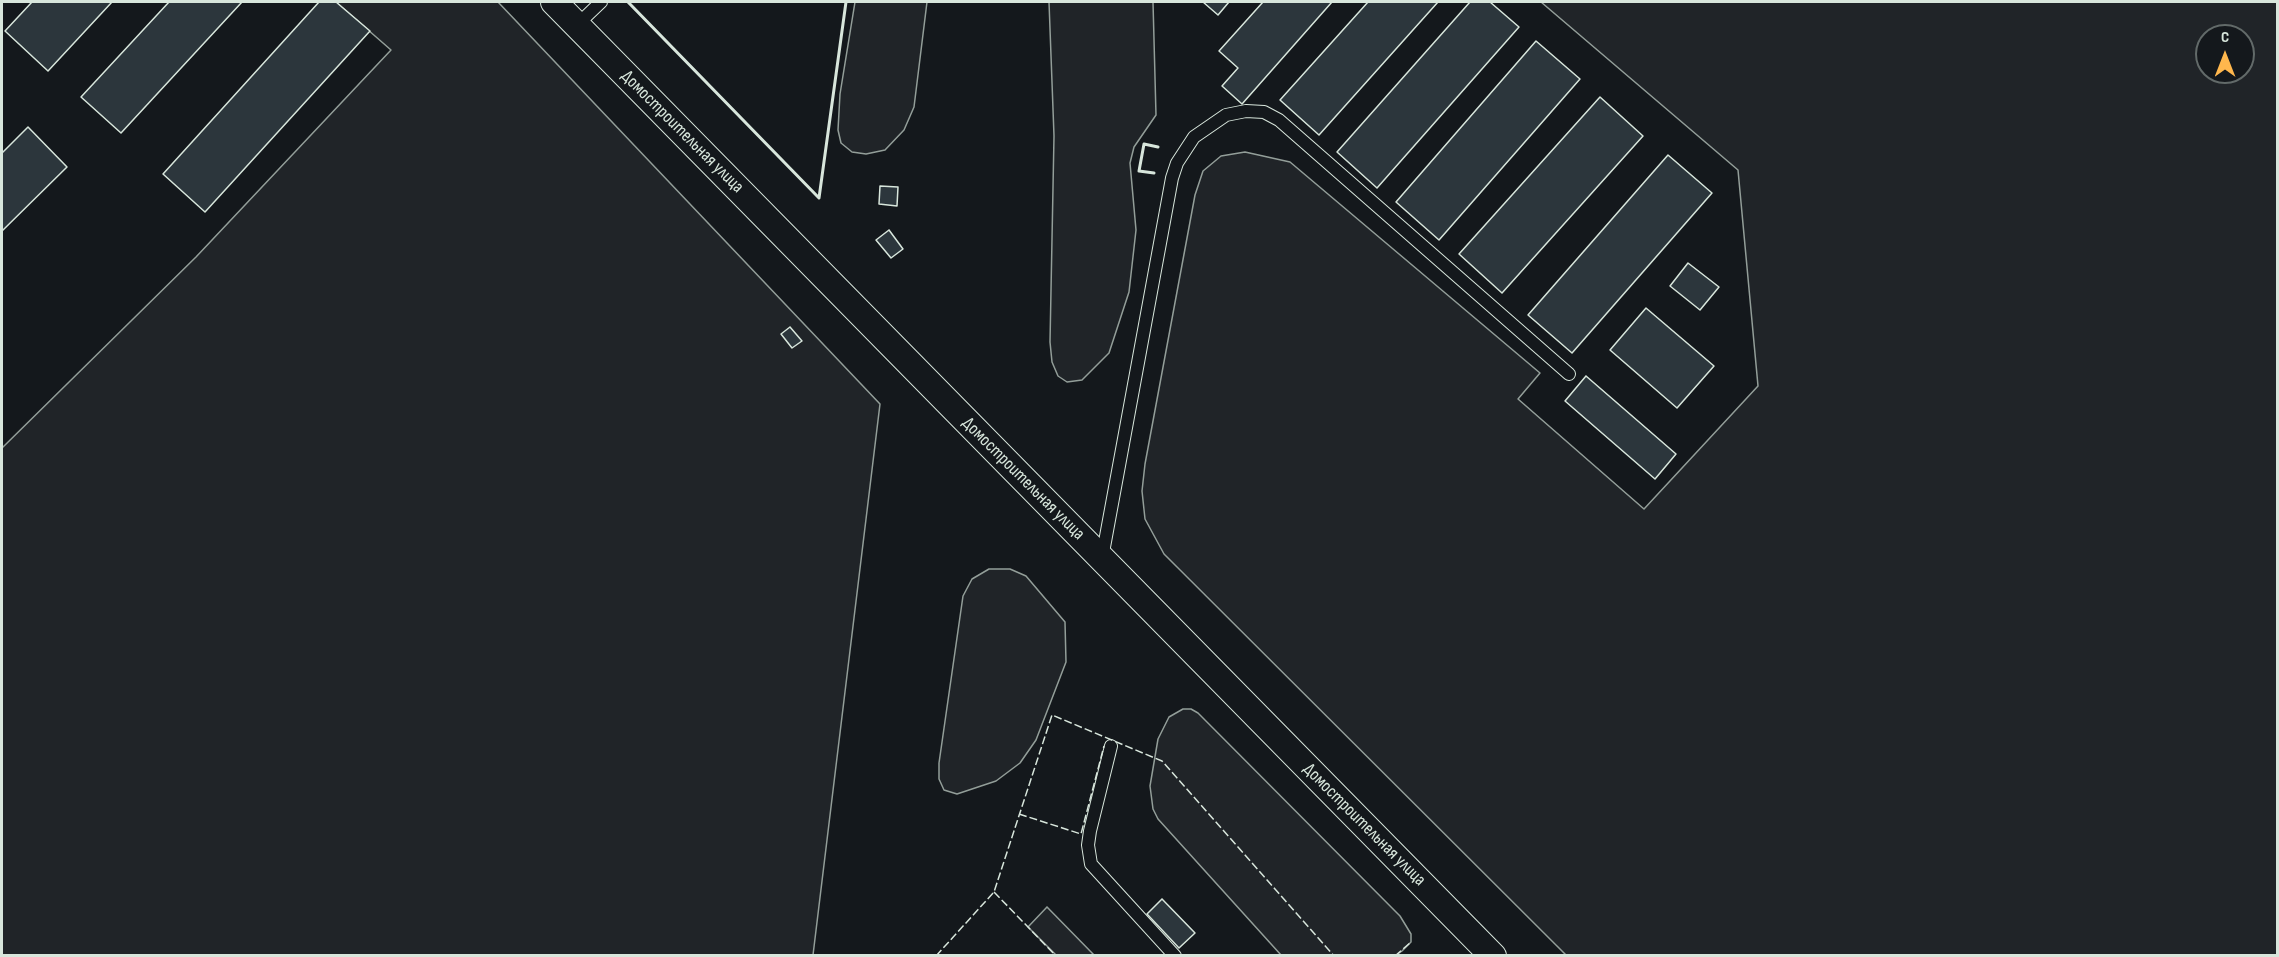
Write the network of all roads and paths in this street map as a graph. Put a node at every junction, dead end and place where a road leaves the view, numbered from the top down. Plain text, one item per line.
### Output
1 (554, 2) edge
2 (601, 2) edge
3 (577, 25) junction
4 (1569, 374) dead end
5 (1102, 559) junction
6 (1111, 746) dead end
7 (1175, 956) edge
8 (1493, 956) edge

1 - 3 street, Домостроительная улица
2 - 3 lane
3 - 5 street, Домостроительная улица
4 - 5 lane
5 - 8 street, Домостроительная улица
6 - 7 lane

